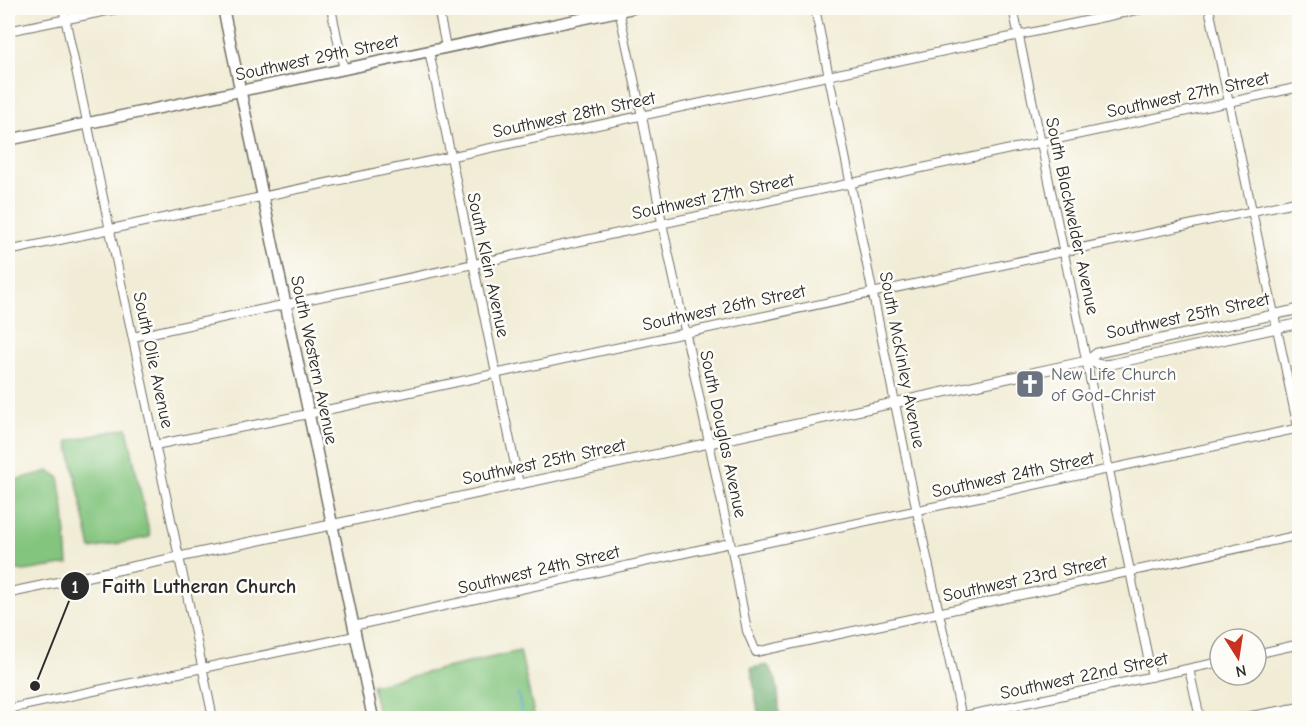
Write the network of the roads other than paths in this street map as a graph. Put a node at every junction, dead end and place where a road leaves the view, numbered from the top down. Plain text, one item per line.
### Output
1 (63, 8) edge
2 (122, 8) edge
3 (223, 8) edge
4 (331, 8) edge
5 (438, 8) edge
6 (633, 8) edge
7 (814, 8) edge
8 (1013, 8) edge
9 (1146, 8) edge
10 (1209, 8) edge
11 (619, 10) junction
12 (65, 19) junction
13 (8, 31) edge
14 (1019, 34) junction
15 (446, 47) junction
16 (429, 51) junction
17 (344, 70) junction
18 (827, 75) junction
19 (1299, 87) edge
20 (241, 92) junction
21 (1228, 102) junction
22 (642, 116) junction
23 (87, 123) junction
24 (8, 140) edge
25 (1041, 142) junction
26 (451, 157) junction
27 (850, 183) junction
28 (263, 197) junction
29 (1299, 201) edge
30 (1251, 211) junction
31 (662, 223) junction
32 (110, 230) junction
33 (1064, 250) junction
34 (8, 251) edge
35 (472, 265) junction
36 (873, 292) junction
37 (285, 306) junction
38 (1299, 309) edge
39 (1274, 314) junction
40 (1299, 322) edge
41 (1277, 327) junction
42 (685, 331) junction
43 (133, 337) junction
44 (1087, 361) junction
45 (495, 372) junction
46 (895, 402) junction
47 (308, 414) junction
48 (1299, 431) edge
49 (710, 443) junction
50 (155, 445) junction
51 (1110, 469) junction
52 (519, 484) junction
53 (917, 512) junction
54 (332, 525) junction
55 (1299, 535) edge
56 (731, 547) junction
57 (180, 557) junction
58 (1131, 572) junction
59 (8, 593) edge
60 (939, 613) junction
61 (354, 631) junction
62 (1299, 644) edge
63 (756, 651) joint
64 (1268, 651) edge
65 (1208, 665) edge
66 (203, 668) junction
67 (1189, 669) junction
68 (1152, 677) junction
69 (1299, 707) edge
70 (8, 709) edge
71 (213, 718) edge
72 (373, 718) edge
73 (959, 718) edge
74 (1200, 718) edge
75 (1240, 718) edge

1 - 12 street, South Olie Avenue
2 - 12 street
3 - 20 main road, South Western Avenue
4 - 17 street
5 - 15 street
6 - 11 main road, Southwest 29th Street
7 - 18 street, South McKinley Avenue
8 - 14 street, South Blackwelder Avenue
9 - 14 street, Southwest 28th Street
10 - 21 street
11 - 15 main road, Southwest 29th Street
11 - 22 street, South Douglas Avenue
12 - 13 street
12 - 23 street, South Olie Avenue
14 - 18 street, Southwest 28th Street
14 - 25 street, South Blackwelder Avenue
15 - 16 main road, Southwest 29th Street
16 - 17 main road, Southwest 29th Street
16 - 26 street, South Klein Avenue
17 - 20 main road, Southwest 29th Street
18 - 22 street, Southwest 28th Street
18 - 27 street, South McKinley Avenue
19 - 21 street, Southwest 27th Street
20 - 23 main road, Southwest 29th Street
20 - 28 main road, South Western Avenue
21 - 25 street, Southwest 27th Street
21 - 30 street
22 - 26 street, Southwest 28th Street
22 - 31 street, South Douglas Avenue
23 - 24 main road, Southwest 29th Street
23 - 32 street, South Olie Avenue
25 - 27 street, Southwest 27th Street
25 - 33 street, South Blackwelder Avenue
26 - 28 street, Southwest 28th Street
26 - 35 street, South Klein Avenue
27 - 31 street, Southwest 27th Street
27 - 36 street, South McKinley Avenue
28 - 32 street, Southwest 28th Street
28 - 37 main road, South Western Avenue
29 - 30 street, Southwest 26th Street
30 - 33 street, Southwest 26th Street
30 - 39 street
31 - 35 street, Southwest 27th Street
31 - 42 street, South Douglas Avenue
32 - 34 street, Southwest 28th Street
32 - 43 street, South Olie Avenue
33 - 36 street, Southwest 26th Street
33 - 44 street, South Blackwelder Avenue
35 - 37 street, Southwest 27th Street
35 - 45 street, South Klein Avenue
36 - 42 street, Southwest 26th Street
36 - 46 street, South McKinley Avenue
37 - 43 street, Southwest 27th Street
37 - 47 main road, South Western Avenue
38 - 39 street, Southwest 25th Street
39 - 41 street
39 - 44 street, Southwest 25th Street
40 - 41 street, Southwest 25th Street
41 - 44 street, Southwest 25th Street
41 - 48 street
42 - 45 street, Southwest 26th Street
42 - 49 street, South Douglas Avenue
43 - 50 street, South Olie Avenue
44 - 46 street, Southwest 25th Street
44 - 51 street, South Blackwelder Avenue
45 - 47 street, Southwest 26th Street
45 - 52 street, South Klein Avenue
46 - 49 street, Southwest 25th Street
46 - 53 street, South McKinley Avenue
47 - 50 street, Southwest 26th Street
47 - 54 main road, South Western Avenue
48 - 51 street, Southwest 24th Street
49 - 52 street, Southwest 25th Street
49 - 56 street, South Douglas Avenue
50 - 57 street, South Olie Avenue
51 - 53 street, Southwest 24th Street
51 - 58 street, South Blackwelder Avenue
52 - 54 street, Southwest 25th Street
53 - 56 street, Southwest 24th Street
53 - 60 street, South McKinley Avenue
54 - 57 street, Southwest 25th Street
54 - 61 main road, South Western Avenue
55 - 58 street, Southwest 23rd Street
56 - 61 street, Southwest 24th Street
56 - 63 street, South Douglas Avenue
57 - 59 street, Southwest 25th Street
57 - 66 street, South Olie Avenue
58 - 60 street, Southwest 23rd Street
58 - 68 street, South Blackwelder Avenue
60 - 63 street, Southwest 23rd Street
60 - 73 street, South McKinley Avenue
61 - 66 street, Southwest 24th Street
61 - 72 main road, South Western Avenue
62 - 64 street
65 - 67 street, Southwest 22nd Street
66 - 70 street, Southwest 24th Street
66 - 71 street, South Olie Avenue
67 - 68 street, Southwest 22nd Street
67 - 74 street
68 - 73 street, Southwest 22nd Street
69 - 75 street

